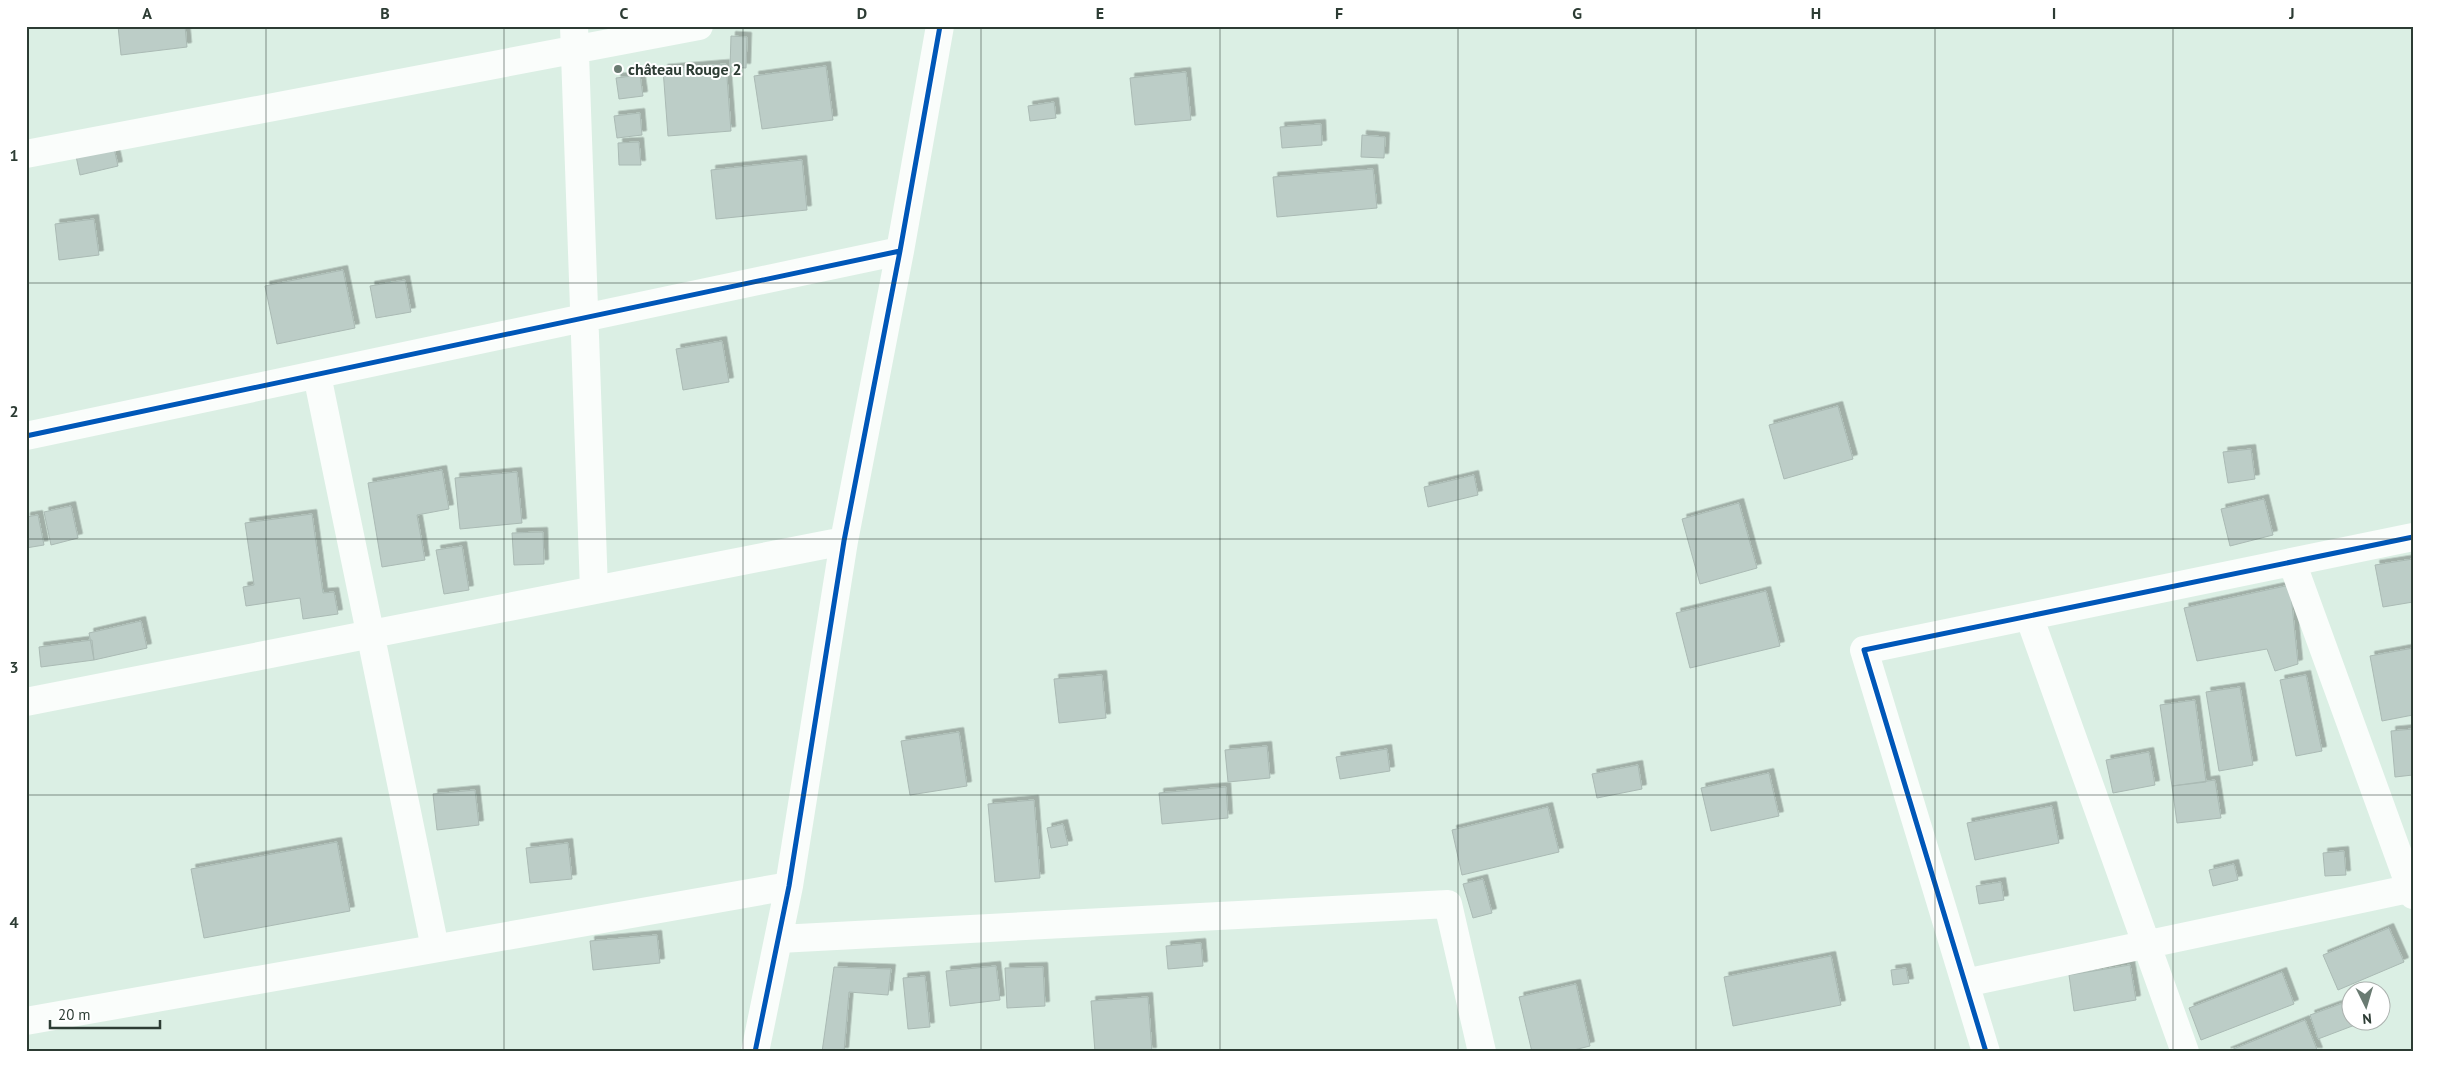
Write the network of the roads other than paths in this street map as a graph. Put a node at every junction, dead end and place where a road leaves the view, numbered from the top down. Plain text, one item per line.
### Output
1 (699, 26) edge
2 (940, 26) edge
3 (575, 38) edge
4 (26, 154) edge
5 (900, 251) junction
6 (584, 319) junction
7 (317, 375) junction
8 (26, 436) edge
9 (2413, 537) edge
10 (844, 541) junction
11 (2292, 562) junction
12 (594, 590) junction
13 (2029, 616) junction
14 (370, 634) junction
15 (26, 702) edge
16 (788, 886) junction
17 (2412, 891) edge
18 (779, 940) junction
19 (2146, 944) junction
20 (435, 948) junction
21 (1965, 983) junction
22 (26, 1021) edge
23 (755, 1052) edge
24 (1482, 1052) edge
25 (1986, 1052) edge
26 (2185, 1052) edge

1 - 3 street
2 - 5 street
3 - 4 street
3 - 6 street
5 - 6 street
5 - 10 street
6 - 7 street
6 - 12 street
7 - 8 street
7 - 14 street
9 - 11 street
10 - 12 street
10 - 16 street
11 - 13 street
11 - 17 street
12 - 14 street
13 - 19 street
13 - 21 street
14 - 15 street
14 - 20 street
16 - 18 street
16 - 20 street
17 - 19 street
18 - 23 street
18 - 24 street
19 - 21 street
19 - 26 street
20 - 22 street
21 - 25 street

